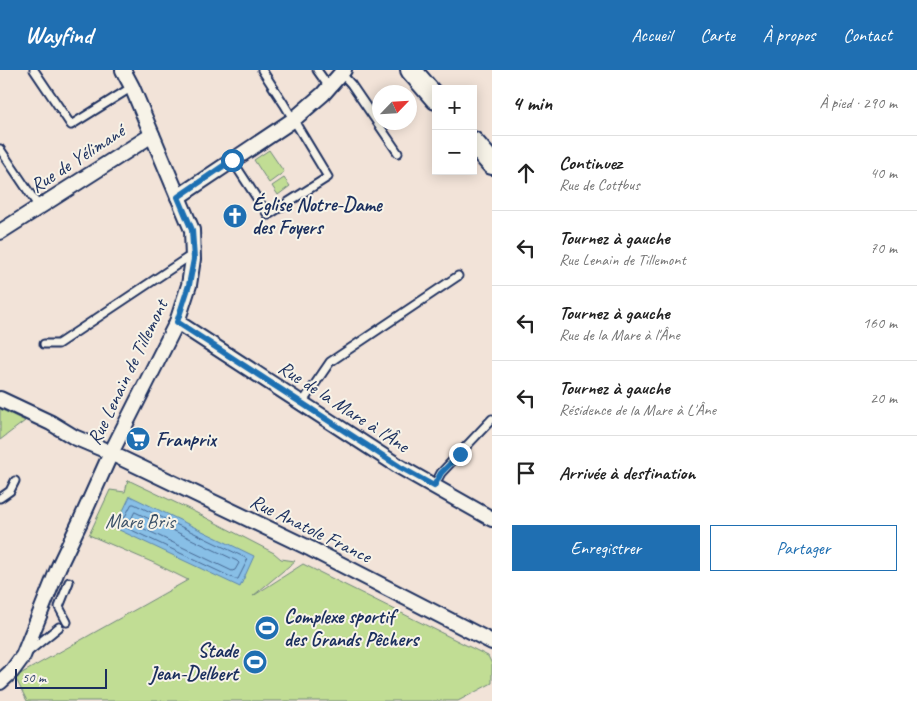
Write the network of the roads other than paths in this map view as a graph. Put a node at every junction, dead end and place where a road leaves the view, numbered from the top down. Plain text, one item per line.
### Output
1 (34, 70) edge
2 (123, 70) edge
3 (262, 70) edge
4 (318, 70) edge
5 (411, 70) edge
6 (343, 72) edge
7 (132, 87) junction
8 (329, 87) junction
9 (432, 94) edge
10 (293, 120) junction
11 (152, 135) junction
12 (477, 147) edge
13 (0, 149) edge
14 (398, 153) dead end
15 (232, 160) junction
16 (492, 164) edge
17 (178, 197) junction
18 (39, 207) junction
19 (0, 232) edge
20 (194, 259) junction
21 (458, 276) dead end
22 (177, 322) junction
23 (44, 344) dead end
24 (0, 399) edge
25 (302, 403) junction
26 (492, 419) edge
27 (110, 453) junction
28 (15, 481) dead end
29 (434, 486) junction
30 (0, 498) edge
31 (492, 519) edge
32 (70, 582) dead end
33 (67, 622) dead end
34 (59, 627) dead end
35 (492, 642) edge
36 (23, 656) junction
37 (0, 682) edge

1 - 7 lane
2 - 7 street, Rue Lenain de Tillemont
3 - 10 lane
4 - 8 lane
5 - 9 main road
6 - 8 street
6 - 14 lane
7 - 11 street, Rue Lenain de Tillemont
8 - 10 street
10 - 15 street
10 - 15 lane
11 - 17 street, Rue Lenain de Tillemont
11 - 18 street, Rue de Yélimané
12 - 16 main road
13 - 18 lane
15 - 17 street
17 - 20 street, Rue Lenain de Tillemont
18 - 19 street, Rue de Yélimané
20 - 22 street, Rue Lenain de Tillemont
20 - 23 lane
21 - 25 lane
22 - 25 street, Rue de la Mare à l'Âne
22 - 27 street, Rue Lenain de Tillemont
24 - 27 street, Rue Anatole France
25 - 29 street, Rue de la Mare à l'Âne
26 - 29 lane
27 - 35 street, Rue Anatole France
27 - 36 street, Rue Lenain de Tillemont
28 - 30 lane
29 - 31 street, Rue de la Mare à l'Âne
32 - 33 lane
34 - 36 lane
36 - 37 street, Rue Lenain de Tillemont

